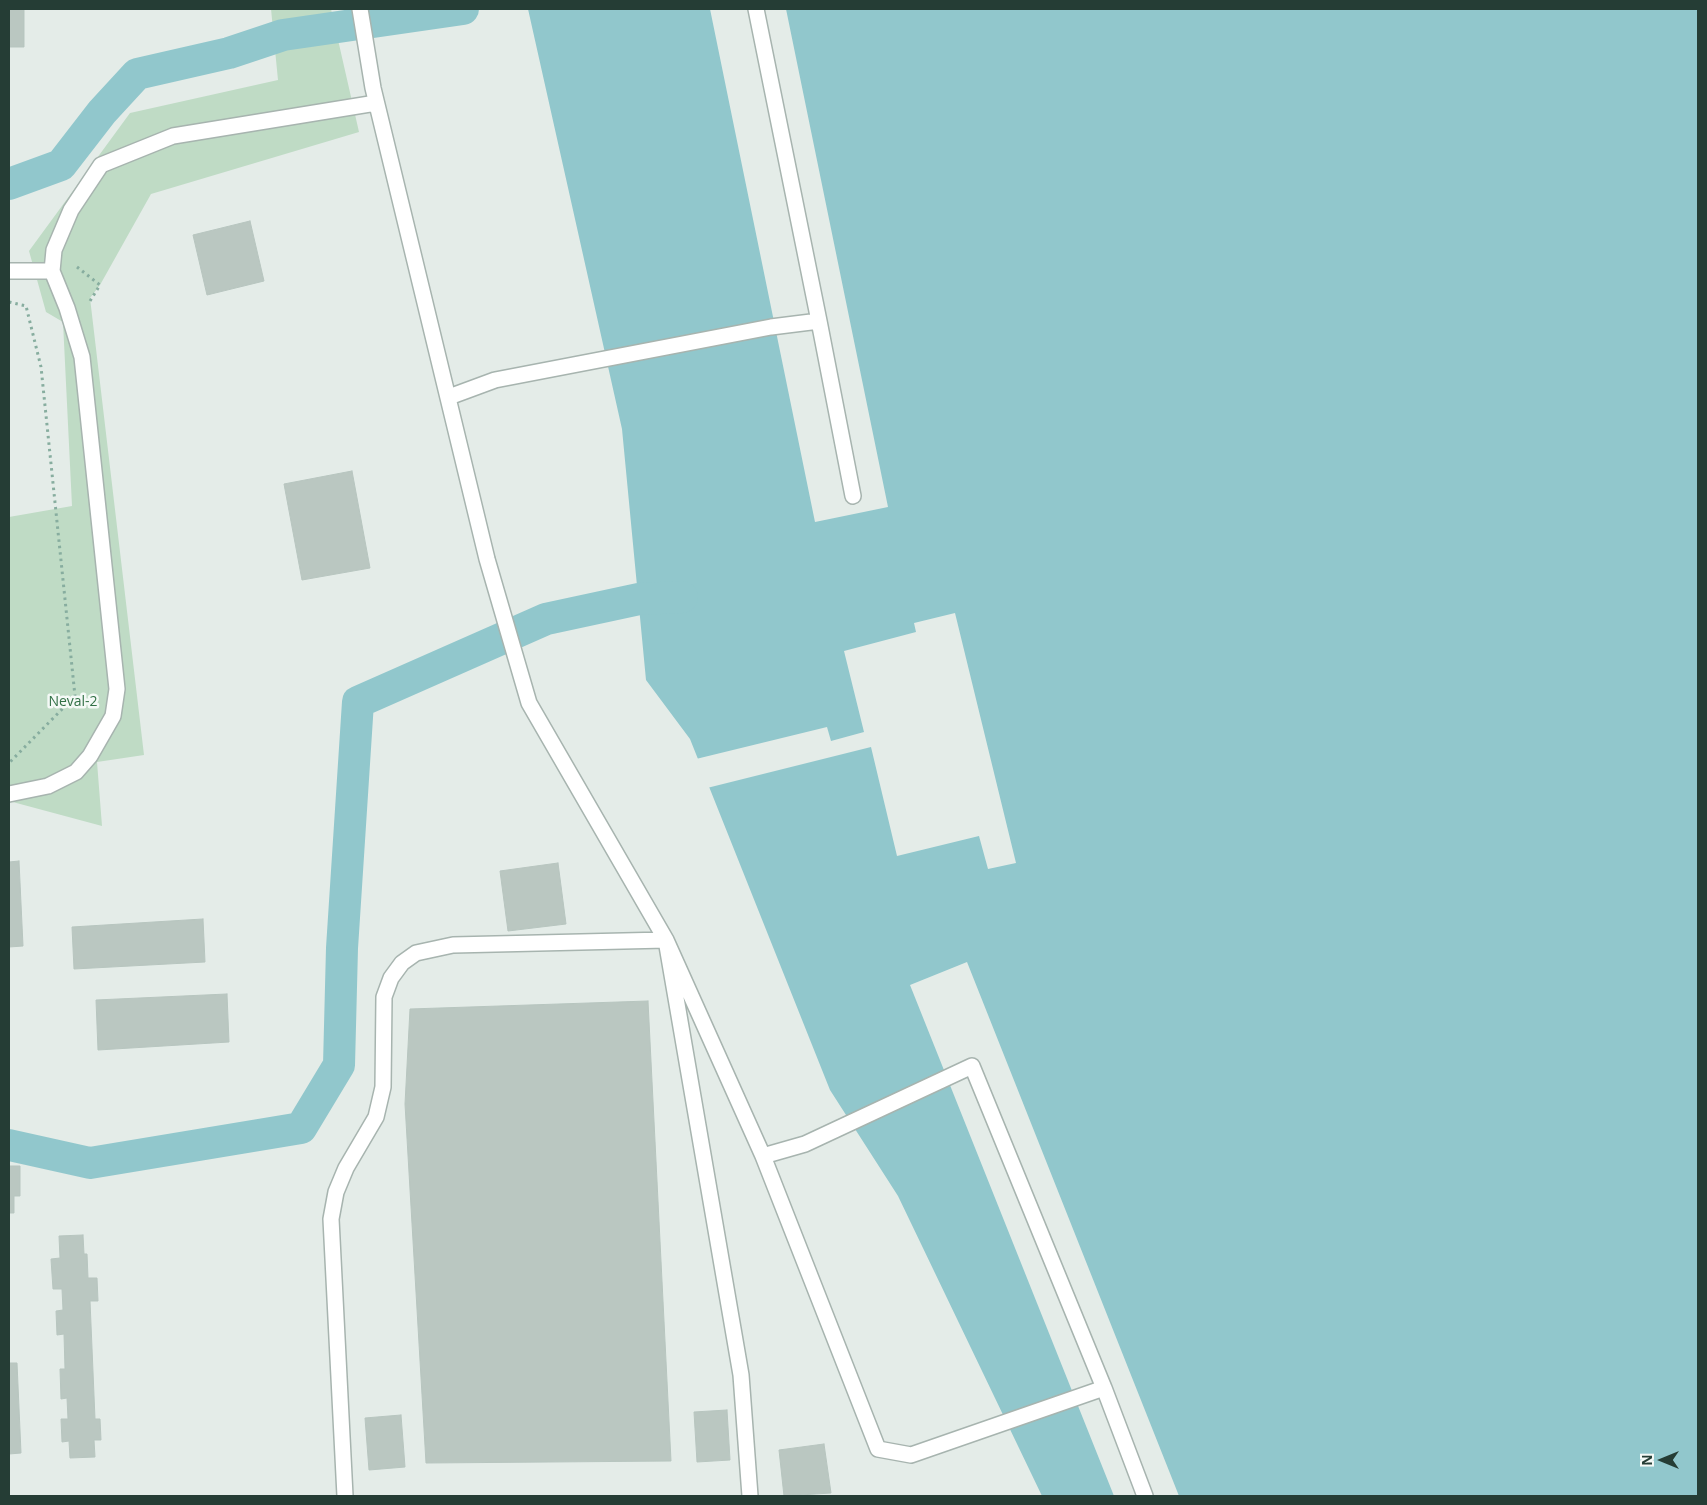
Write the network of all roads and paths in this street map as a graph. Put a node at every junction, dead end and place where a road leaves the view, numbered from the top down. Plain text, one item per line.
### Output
1 (360, 9) edge
2 (756, 9) edge
3 (376, 103) junction
4 (9, 271) edge
5 (52, 271) junction
6 (9, 302) edge
7 (819, 321) junction
8 (449, 397) junction
9 (853, 496) dead end
10 (9, 763) edge
11 (9, 794) edge
12 (666, 940) junction
13 (763, 1156) junction
14 (1104, 1388) junction
15 (345, 1496) edge
16 (750, 1496) edge
17 (1145, 1496) edge

1 - 3 street
2 - 7 street
3 - 5 street
3 - 8 street
4 - 5 street
5 - 11 street
6 - 10 path
7 - 8 street
7 - 9 street
8 - 12 street
12 - 13 street
12 - 15 street
12 - 16 street
13 - 14 street
13 - 14 street
14 - 17 street

